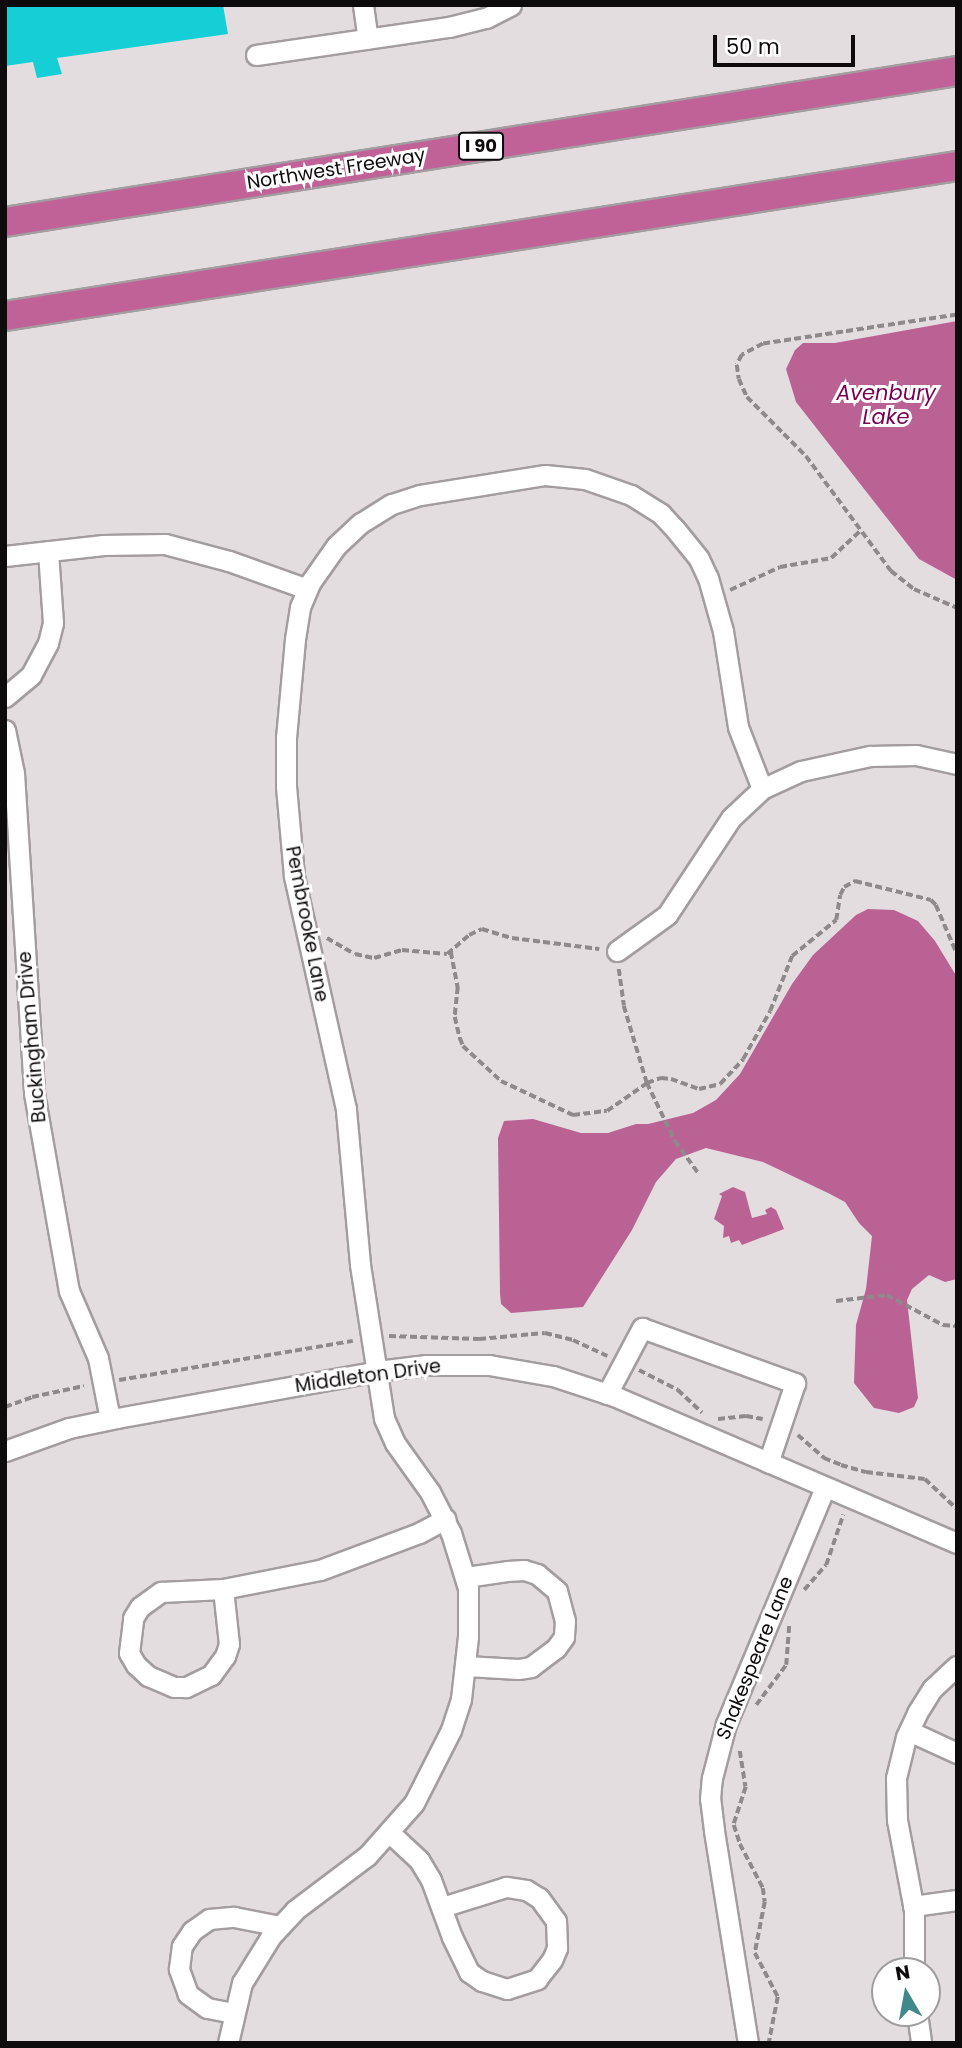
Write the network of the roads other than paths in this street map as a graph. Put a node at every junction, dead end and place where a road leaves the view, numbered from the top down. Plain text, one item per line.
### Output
1 (363, 5) edge
2 (511, 5) edge
3 (368, 39) junction
4 (256, 55) dead end
5 (957, 71) edge
6 (957, 166) edge
7 (5, 222) edge
8 (5, 316) edge
9 (48, 551) junction
10 (5, 556) edge
11 (307, 589) junction
12 (5, 697) edge
13 (5, 730) edge
14 (957, 764) edge
15 (762, 789) junction
16 (617, 951) road end
17 (377, 1371) junction
18 (607, 1394) junction
19 (110, 1419) junction
20 (5, 1451) edge
21 (768, 1463) junction
22 (825, 1487) junction
23 (445, 1519) junction
24 (957, 1544) edge
25 (466, 1577) junction
26 (223, 1589) junction
27 (466, 1666) junction
28 (957, 1666) edge
29 (909, 1731) junction
30 (957, 1753) edge
31 (390, 1833) junction
32 (957, 1900) edge
33 (913, 1906) junction
34 (442, 1907) junction
35 (280, 1926) junction
36 (914, 1957) edge
37 (233, 2013) junction
38 (228, 2043) edge
39 (748, 2043) edge

1 - 3 street
2 - 3 street
3 - 4 street
5 - 7 highway, Northwest Freeway / I 90
6 - 8 highway
9 - 10 street
9 - 11 street
9 - 12 street
11 - 15 street, Pembrooke Lane
11 - 17 street, Pembrooke Lane
13 - 19 street, Buckingham Drive
14 - 15 street
15 - 16 street
17 - 18 street, Middleton Drive
17 - 19 street, Middleton Drive
17 - 23 street, Pembrooke Lane
18 - 21 street, Middleton Drive
18 - 21 street
19 - 20 street, Middleton Drive
21 - 22 street, Middleton Drive
22 - 24 street, Middleton Drive
22 - 39 street, Shakespeare Lane
23 - 25 street, Pembrooke Lane
23 - 26 street
25 - 27 street
25 - 27 street
26 - 26 street
27 - 31 street
28 - 29 street
29 - 30 street
29 - 33 street
31 - 34 street
31 - 35 street
32 - 33 street
33 - 36 street
34 - 34 street
35 - 37 street
35 - 37 street
37 - 38 street

